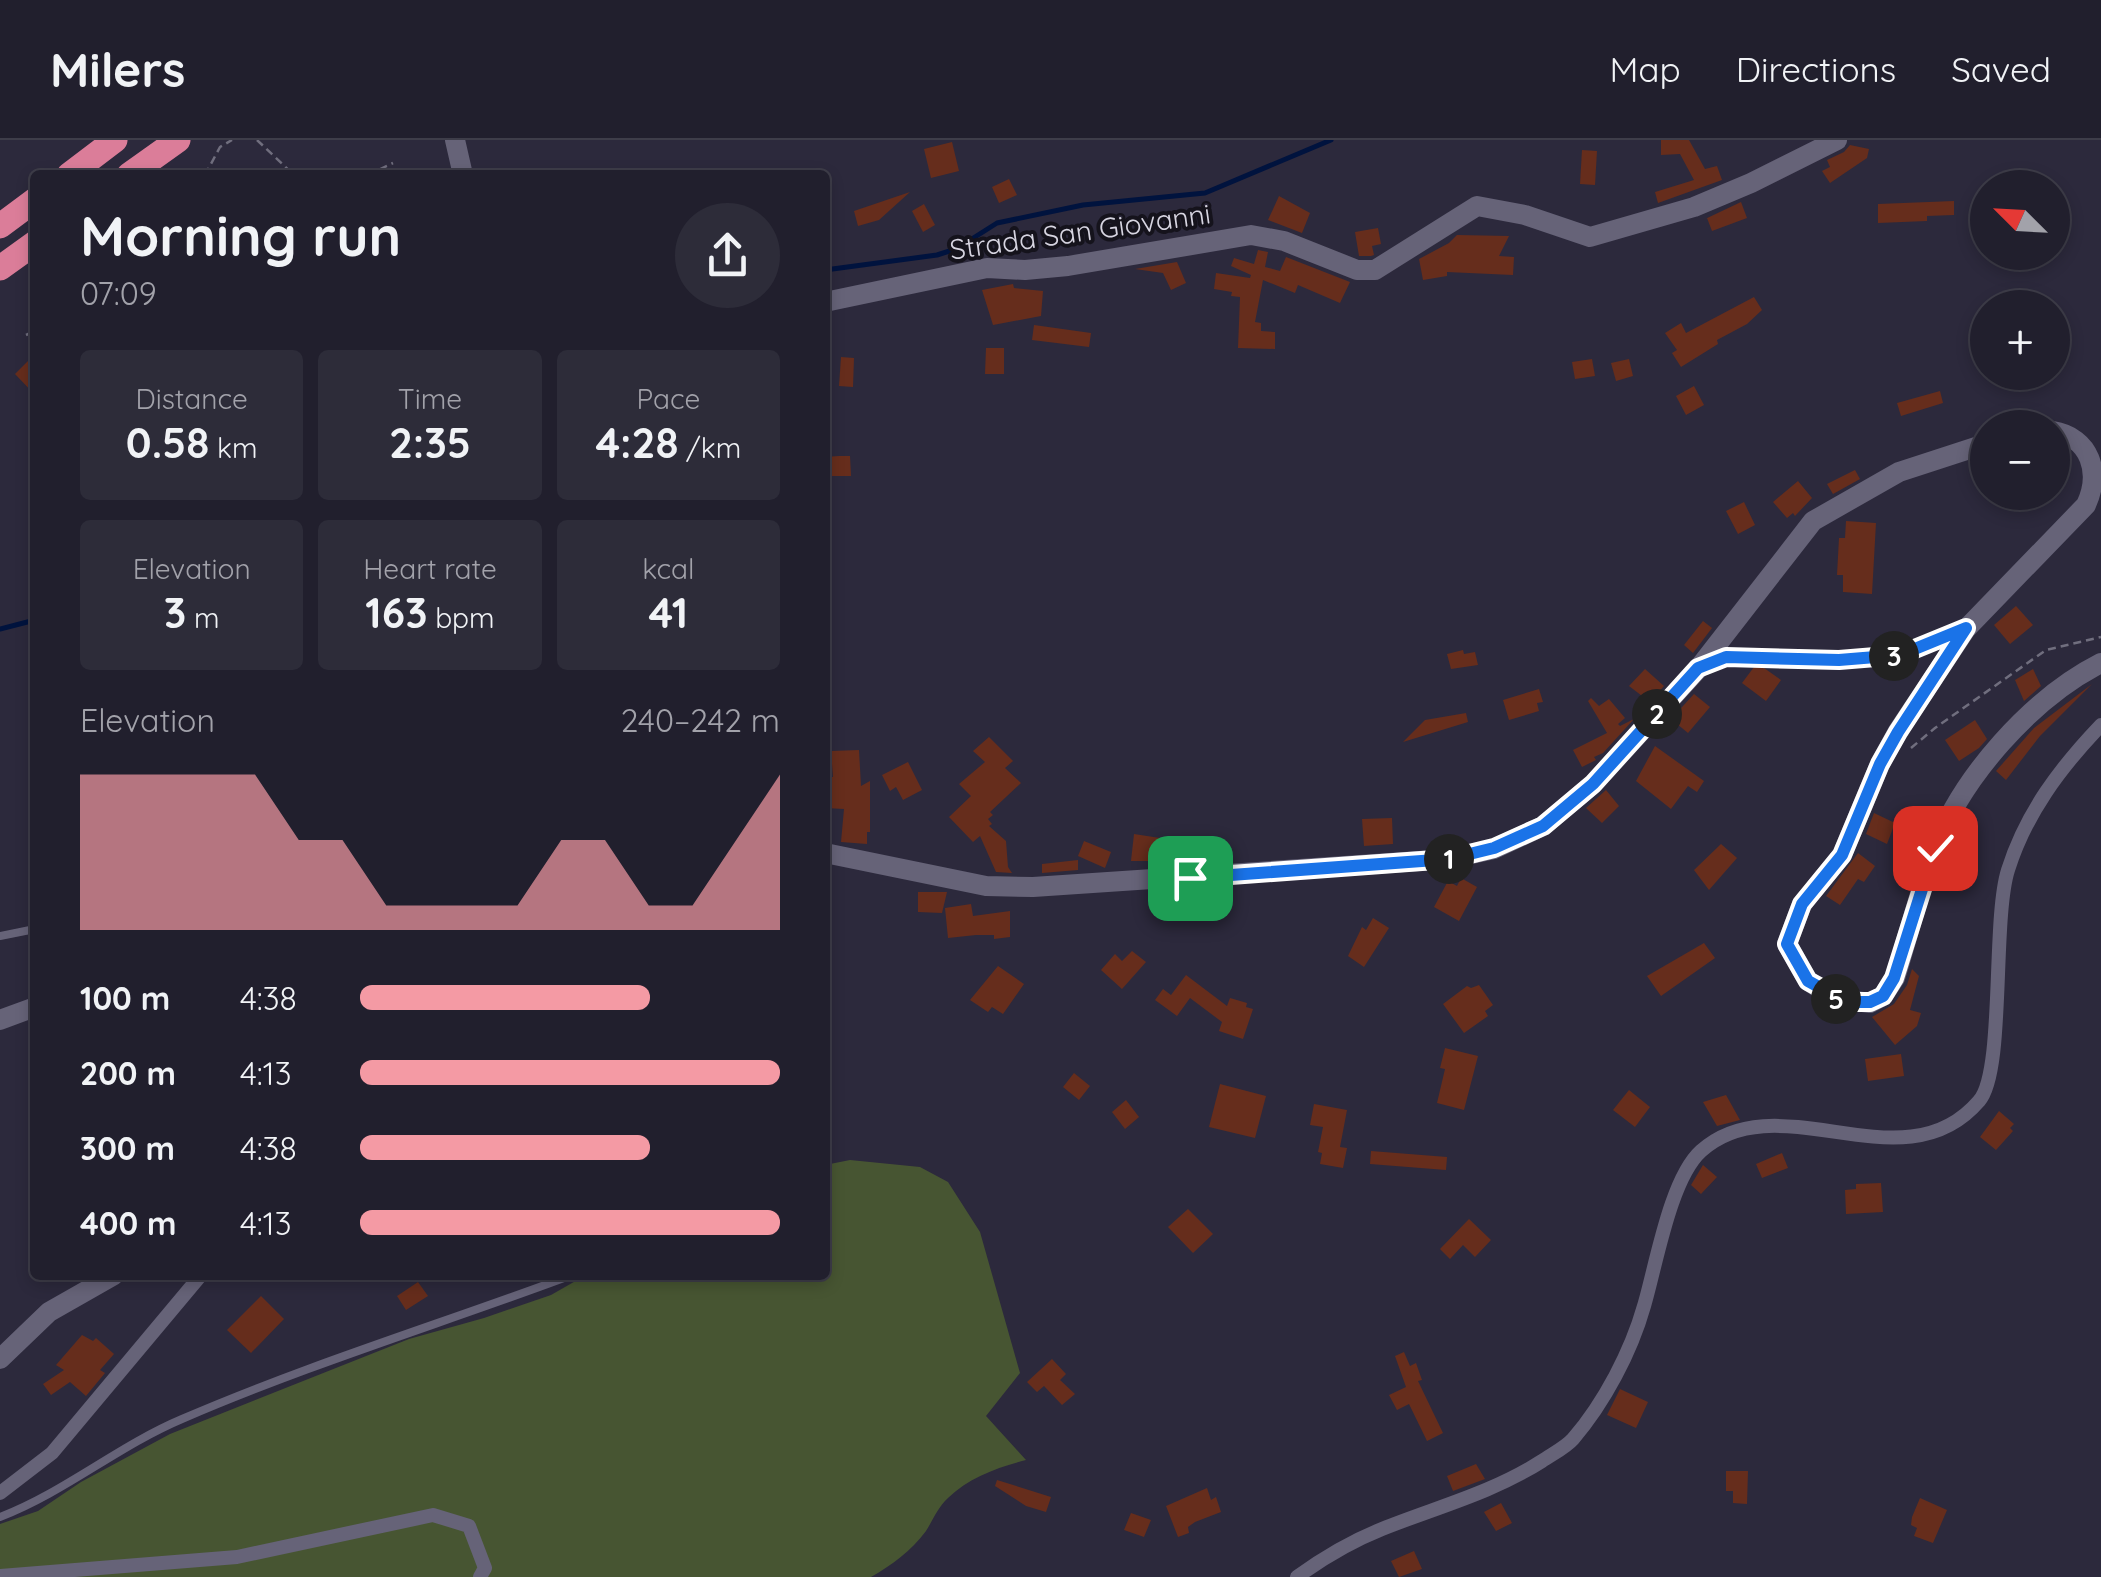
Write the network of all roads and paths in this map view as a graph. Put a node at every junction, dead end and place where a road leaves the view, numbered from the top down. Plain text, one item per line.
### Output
1 (115, 140) edge
2 (178, 140) edge
3 (232, 140) edge
4 (257, 140) edge
5 (456, 140) edge
6 (1837, 140) edge
7 (393, 163) dead end
8 (76, 170) edge
9 (136, 170) edge
10 (208, 170) edge
11 (289, 170) edge
12 (378, 170) edge
13 (463, 170) edge
14 (30, 204) edge
15 (0, 226) edge
16 (30, 247) edge
17 (0, 268) edge
18 (830, 301) edge
19 (30, 333) edge
20 (26, 335) dead end
21 (2070, 435) edge
22 (1970, 448) edge
23 (2101, 638) edge
24 (1933, 642) dead end
25 (2101, 663) edge
26 (1698, 668) junction
27 (2101, 725) edge
28 (1910, 750) dead end
29 (830, 854) edge
30 (30, 929) edge
31 (0, 936) edge
32 (30, 1009) edge
33 (0, 1020) edge
34 (105, 1280) edge
35 (197, 1280) edge
36 (558, 1280) edge
37 (0, 1359) edge
38 (0, 1493) edge
39 (0, 1517) edge
40 (0, 1576) edge
41 (480, 1577) edge
42 (1297, 1577) edge

1 - 8 highway
2 - 9 highway
3 - 10 path
4 - 11 path
5 - 13 street
6 - 18 street, Strada San Giovanni
7 - 12 path
14 - 15 highway
16 - 17 highway
19 - 20 path
21 - 25 street
22 - 26 street
23 - 28 path
24 - 26 path
26 - 29 street
27 - 42 street
30 - 31 lane
32 - 33 street
34 - 37 street
35 - 38 street
36 - 39 lane
40 - 41 street

